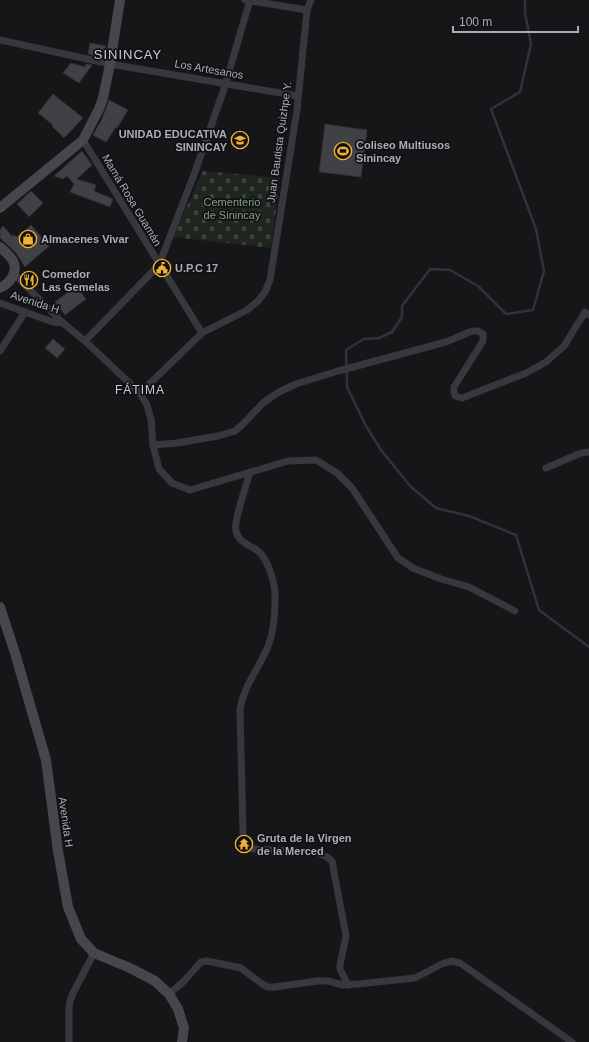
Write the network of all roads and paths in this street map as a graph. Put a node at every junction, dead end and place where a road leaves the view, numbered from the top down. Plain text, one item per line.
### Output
1 (120, 0) edge
2 (248, 0) edge
3 (310, 0) edge
4 (308, 10) junction
5 (0, 40) edge
6 (110, 64) junction
7 (226, 83) junction
8 (298, 96) junction
9 (83, 140) junction
10 (0, 208) edge
11 (0, 246) edge
12 (159, 265) junction
13 (14, 274) junction
14 (0, 288) edge
15 (0, 303) edge
16 (25, 312) junction
17 (588, 312) edge
18 (63, 323) junction
19 (202, 333) junction
20 (85, 341) junction
21 (0, 351) edge
22 (140, 393) junction
23 (153, 445) junction
24 (589, 452) edge
25 (546, 468) dead end
26 (250, 472) junction
27 (0, 607) edge
28 (515, 611) dead end
29 (94, 953) junction
30 (348, 985) junction
31 (169, 994) junction
32 (69, 1042) edge
33 (182, 1042) edge
34 (572, 1042) edge

1 - 6 street
2 - 4 street
2 - 7 street
3 - 4 street, Juan Bautista Quizhpe Y.
4 - 8 street, Juan Bautista Quizhpe Y.
5 - 6 street, Los Artesanos
6 - 7 street, Los Artesanos
6 - 9 street
7 - 8 street, Los Artesanos
7 - 12 street
8 - 19 street, Juan Bautista Quizhpe Y.
9 - 10 street
9 - 12 street, Mamá Rosa Guamán
11 - 13 street
12 - 19 street, Mamá Rosa Guamán
12 - 20 street
13 - 14 street
13 - 18 street
15 - 16 street, Avenida H
16 - 18 street, Avenida H
16 - 21 street
17 - 23 street
18 - 20 street
19 - 22 street, Juan Bautista Quizhpe Y.
20 - 22 street
22 - 23 street
23 - 26 street
24 - 25 street
26 - 28 street
26 - 30 street
27 - 29 street, Avenida H
29 - 31 street, Avenida H
29 - 32 street
30 - 31 street
30 - 34 street
31 - 33 street, Avenida H

